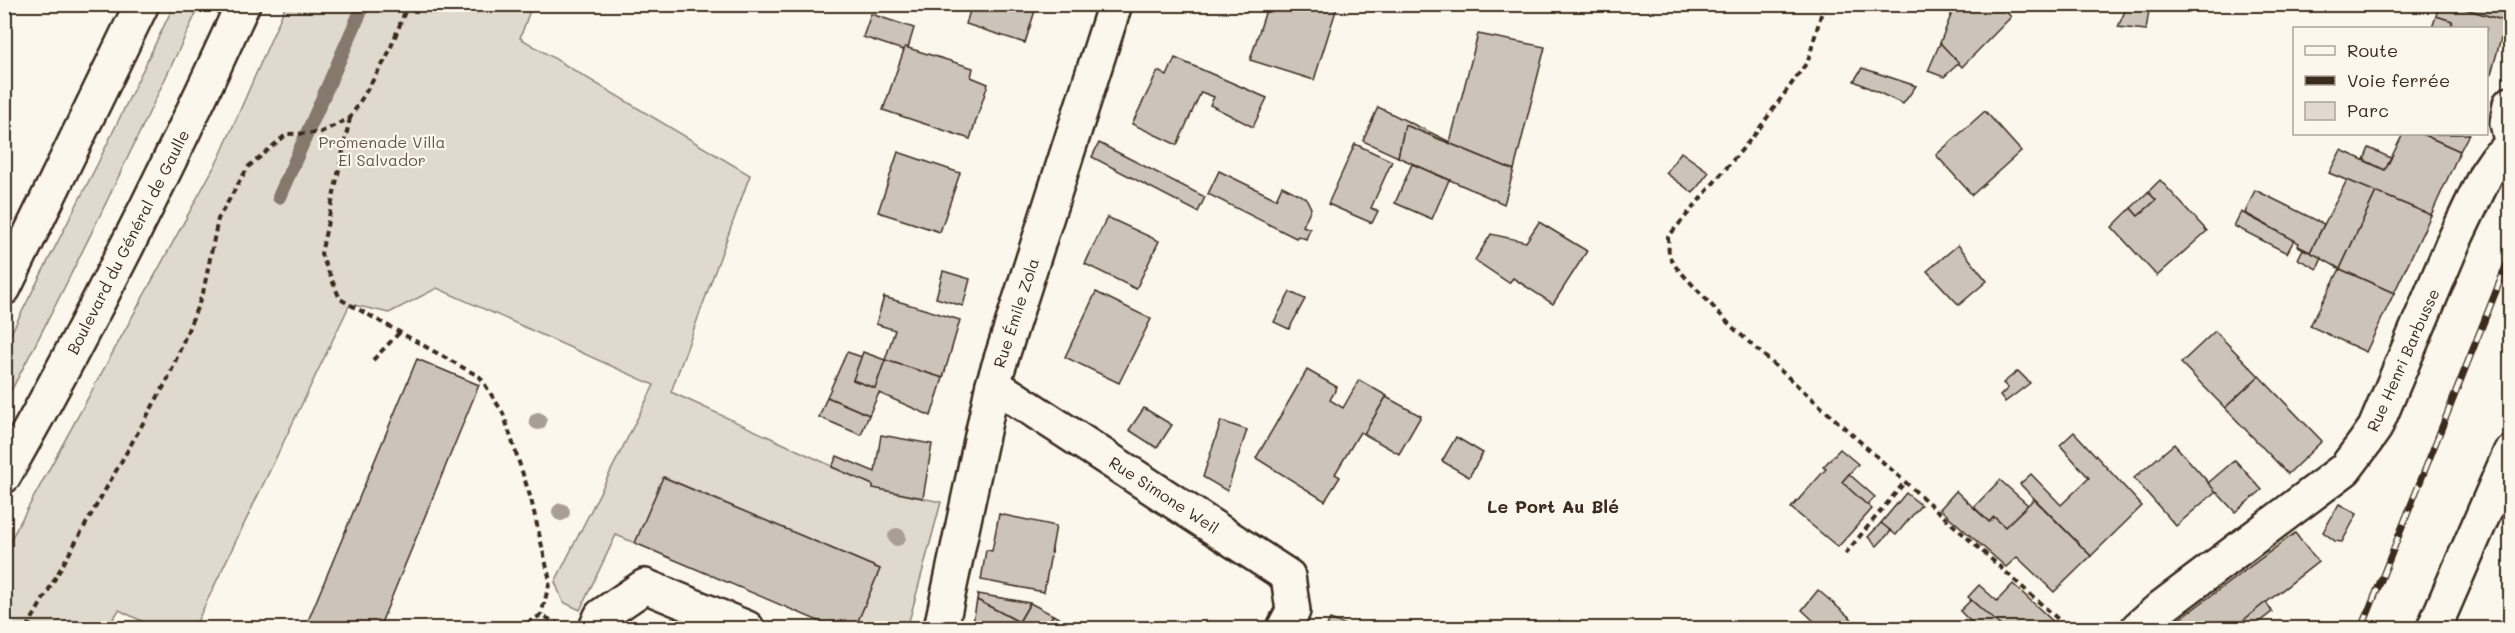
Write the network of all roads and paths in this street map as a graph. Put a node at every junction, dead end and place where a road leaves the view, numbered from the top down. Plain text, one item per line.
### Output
1 (142, 4) edge
2 (243, 4) edge
3 (408, 4) edge
4 (1114, 4) edge
5 (1824, 4) edge
6 (2511, 104) edge
7 (350, 118) junction
8 (2511, 136) edge
9 (2511, 147) edge
10 (4, 288) edge
11 (400, 332) junction
12 (373, 360) dead end
13 (993, 384) junction
14 (2511, 453) edge
15 (4, 476) edge
16 (1905, 483) junction
17 (1845, 554) dead end
18 (541, 615) junction
19 (560, 624) dead end
20 (27, 628) edge
21 (518, 628) edge
22 (596, 628) edge
23 (747, 628) edge
24 (941, 628) edge
25 (1284, 628) edge
26 (2068, 628) edge
27 (2138, 628) edge
28 (2434, 628) edge

1 - 10 street
2 - 15 street, Boulevard du Général de Gaulle
3 - 7 path
4 - 13 street, Rue Émile Zola
5 - 16 path
6 - 8 street
7 - 11 path
7 - 20 path
9 - 27 street, Rue Henri Barbusse
11 - 12 path
11 - 18 path
13 - 24 street, Rue Émile Zola
13 - 25 street, Rue Simone Weil
14 - 28 street
16 - 17 path
16 - 26 path
18 - 19 path
18 - 21 path
22 - 23 street

